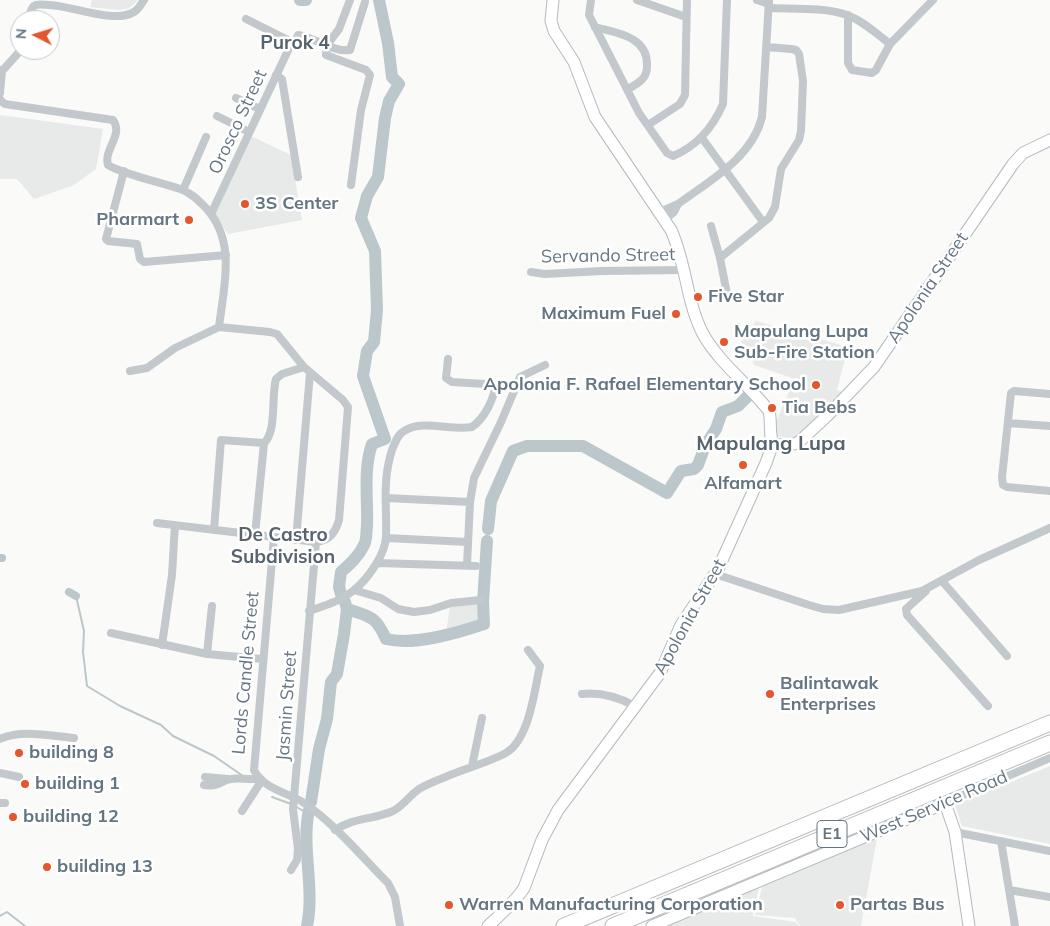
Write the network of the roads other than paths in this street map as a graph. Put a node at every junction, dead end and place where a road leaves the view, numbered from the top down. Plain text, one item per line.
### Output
1 (144, 0) edge
2 (350, 0) edge
3 (553, 0) edge
4 (591, 0) edge
5 (637, 0) edge
6 (687, 0) edge
7 (727, 0) edge
8 (757, 0) edge
9 (934, 0) edge
10 (365, 2) dead end
11 (769, 4) edge
12 (31, 10) edge
13 (848, 15) junction
14 (686, 17) junction
15 (246, 19) dead end
16 (595, 27) junction
17 (292, 42) junction
18 (327, 44) junction
19 (890, 44) junction
20 (767, 48) junction
21 (11, 60) edge
22 (1, 70) edge
23 (276, 75) junction
24 (628, 89) junction
25 (0, 93) edge
26 (236, 98) dead end
27 (0, 99) edge
28 (260, 109) junction
29 (217, 116) dead end
30 (648, 124) junction
31 (249, 132) junction
32 (206, 137) dead end
33 (702, 138) junction
34 (1050, 141) edge
35 (724, 170) junction
36 (124, 171) junction
37 (298, 177) dead end
38 (351, 185) dead end
39 (183, 190) junction
40 (211, 214) junction
41 (662, 215) junction
42 (763, 222) junction
43 (711, 226) dead end
44 (226, 255) junction
45 (720, 258) junction
46 (684, 270) junction
47 (532, 272) dead end
48 (728, 299) dead end
49 (219, 327) junction
50 (448, 359) dead end
51 (545, 365) dead end
52 (307, 370) junction
53 (130, 371) dead end
54 (496, 385) junction
55 (517, 386) junction
56 (1050, 394) edge
57 (1008, 423) junction
58 (1050, 426) edge
59 (264, 442) junction
60 (774, 445) junction
61 (1050, 492) edge
62 (386, 498) junction
63 (470, 502) junction
64 (157, 523) dead end
65 (175, 525) junction
66 (1050, 528) edge
67 (214, 530) junction
68 (255, 535) junction
69 (274, 537) junction
70 (386, 538) junction
71 (296, 540) junction
72 (316, 542) junction
73 (468, 542) junction
74 (377, 563) junction
75 (467, 565) junction
76 (476, 566) dead end
77 (715, 574) junction
78 (942, 581) junction
79 (930, 588) junction
80 (354, 590) junction
81 (481, 600) dead end
82 (212, 606) dead end
83 (309, 612) junction
84 (111, 633) dead end
85 (162, 644) junction
86 (528, 650) dead end
87 (207, 654) junction
88 (1007, 656) dead end
89 (262, 659) junction
90 (582, 694) dead end
91 (635, 706) junction
92 (988, 706) dead end
93 (482, 718) dead end
94 (1050, 723) edge
95 (74, 738) dead end
96 (0, 739) edge
97 (1050, 743) edge
98 (1050, 758) edge
99 (472, 766) junction
100 (0, 773) edge
101 (19, 777) dead end
102 (261, 779) junction
103 (205, 781) dead end
104 (295, 798) junction
105 (945, 803) junction
106 (242, 811) dead end
107 (335, 830) junction
108 (955, 832) junction
109 (1001, 841) junction
110 (1050, 851) edge
111 (291, 870) dead end
112 (1009, 890) junction
113 (1050, 897) edge
114 (400, 926) edge
115 (488, 926) edge
116 (564, 926) edge
117 (613, 926) edge
118 (652, 926) edge
119 (969, 926) edge
120 (1015, 926) edge

1 - 12 street
2 - 18 street
3 - 41 main road
4 - 16 street
5 - 14 street
6 - 14 street
7 - 33 street
8 - 11 street
9 - 19 street
10 - 18 street
11 - 13 street
11 - 20 street
13 - 19 street
13 - 19 street
14 - 30 street
15 - 17 street
16 - 24 street
16 - 24 street
17 - 18 street
17 - 23 street, Orosco Street
18 - 38 street
20 - 35 street
20 - 42 street
21 - 22 street
22 - 25 street
23 - 28 street, Orosco Street
23 - 37 street
24 - 30 street
26 - 28 street
27 - 36 street
28 - 31 street, Orosco Street
29 - 31 street
30 - 33 street
31 - 40 street, Orosco Street
32 - 39 street
33 - 35 street
34 - 60 main road, Apolonia Street
35 - 41 street
35 - 42 street
36 - 39 street
36 - 44 street
39 - 40 street
40 - 44 street
41 - 46 main road
42 - 45 street
43 - 45 street
44 - 49 street
45 - 48 street
46 - 47 street, Servando Street
46 - 60 main road
49 - 52 street
49 - 53 street
50 - 54 street
51 - 55 street
52 - 59 street
52 - 71 street
52 - 72 street
54 - 55 street
54 - 62 street
55 - 63 street
56 - 57 street
57 - 58 street
57 - 61 street
59 - 67 street
59 - 68 street
60 - 77 main road, Apolonia Street
62 - 63 street
62 - 70 street
63 - 73 street
64 - 65 street
65 - 67 street
65 - 85 street
66 - 78 street
67 - 68 street
68 - 69 street
69 - 71 street
69 - 89 street, Lords Candle Street
70 - 73 street
70 - 74 street
71 - 72 street
72 - 83 street, Jasmin Street
73 - 75 street
74 - 75 street
74 - 80 street
75 - 76 street
77 - 79 street
77 - 91 main road, Apolonia Street
78 - 79 street
78 - 88 street
79 - 92 street
80 - 81 street
80 - 83 street
82 - 87 street
83 - 104 street, Jasmin Street
84 - 85 street
85 - 87 street
86 - 99 street
87 - 89 street
89 - 102 street, Lords Candle Street
90 - 91 street
91 - 115 main road, Apolonia Street
93 - 99 street
94 - 116 highway, E1
95 - 96 street
97 - 117 highway, E1
98 - 105 street, West Service Road
99 - 107 street
100 - 101 street
102 - 103 street
102 - 104 street
102 - 106 street
104 - 107 street
104 - 111 street, Jasmin Street
105 - 108 main road
105 - 118 main road, West Service Road
107 - 114 street
108 - 109 street
108 - 119 main road
109 - 110 street
109 - 112 street
112 - 113 street
112 - 120 street

